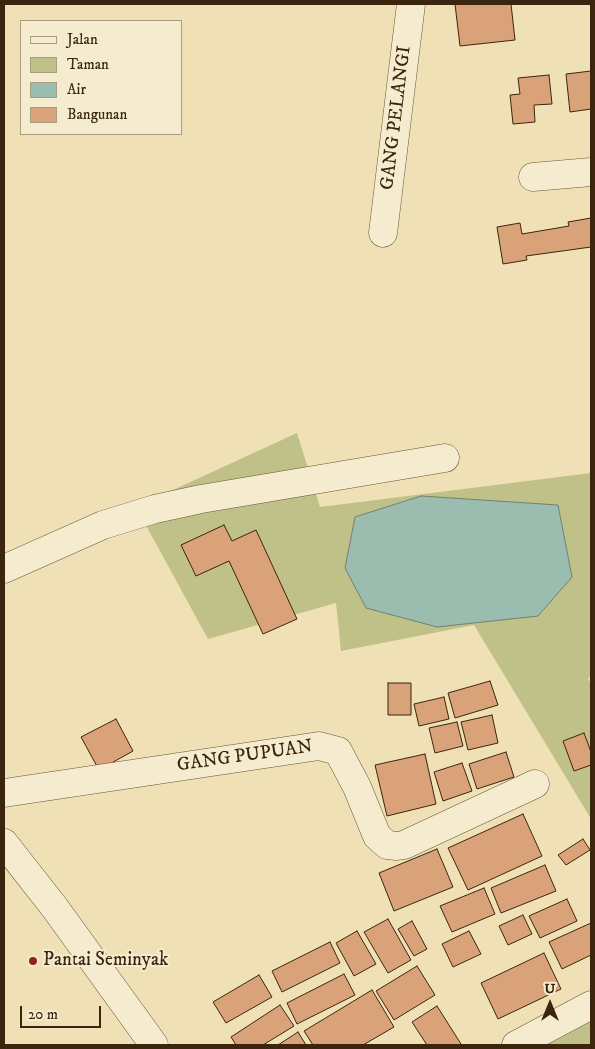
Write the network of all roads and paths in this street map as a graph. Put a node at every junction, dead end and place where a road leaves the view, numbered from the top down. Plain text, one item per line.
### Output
1 (410, 4) edge
2 (591, 172) edge
3 (533, 177) dead end
4 (383, 233) dead end
5 (445, 458) dead end
6 (4, 569) edge
7 (536, 784) dead end
8 (4, 792) edge
9 (4, 843) edge
10 (591, 1005) edge
11 (154, 1045) edge
12 (516, 1045) edge

1 - 4 street, GANG PELANGI
2 - 3 street
5 - 6 street
7 - 8 street, GANG PUPUAN
9 - 11 street
10 - 12 street

